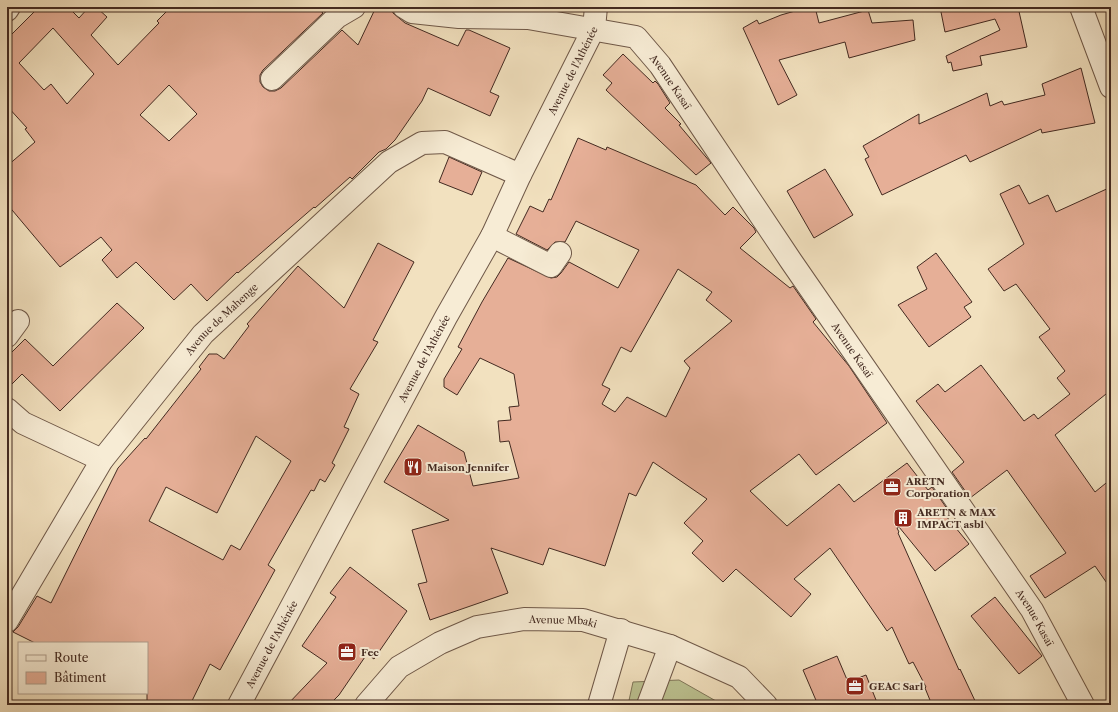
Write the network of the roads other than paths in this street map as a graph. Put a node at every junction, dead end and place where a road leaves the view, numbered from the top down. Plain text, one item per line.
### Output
1 (9, 7) edge
2 (354, 7) edge
3 (404, 7) edge
4 (1081, 7) edge
5 (7, 10) edge
6 (595, 18) edge
7 (272, 80) dead end
8 (1111, 87) edge
9 (520, 175) junction
10 (492, 236) junction
11 (560, 253) dead end
12 (7, 410) edge
13 (102, 460) junction
14 (7, 621) edge
15 (621, 630) junction
16 (670, 646) junction
17 (239, 705) edge
18 (366, 705) edge
19 (599, 705) edge
20 (648, 705) edge
21 (766, 705) edge
22 (1083, 705) edge

1 - 5 street
2 - 7 street
3 - 6 street, Avenue Kasaï
4 - 8 street
6 - 9 street, Avenue de l'Athénée
6 - 22 street, Avenue Kasaï
9 - 10 street, Avenue de l'Athénée
9 - 13 street, Avenue de Mahenge
10 - 11 street
10 - 17 street, Avenue de l'Athénée
12 - 13 street
13 - 14 street, Avenue de Mahenge
15 - 16 street, Avenue Mbaki
15 - 18 street, Avenue Mbaki
15 - 19 street
16 - 20 street
16 - 21 street, Avenue Mbaki

